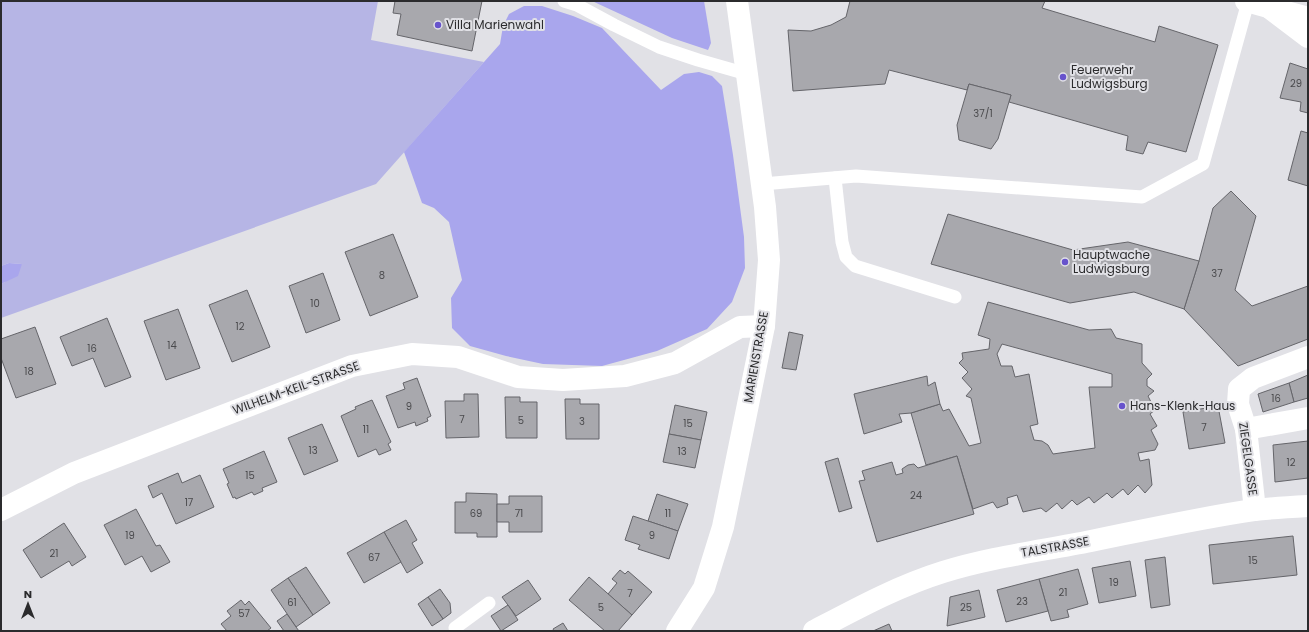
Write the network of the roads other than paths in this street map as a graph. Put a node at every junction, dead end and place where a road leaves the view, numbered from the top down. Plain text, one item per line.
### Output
1 (564, 1) edge
2 (737, 1) edge
3 (1247, 1) edge
4 (1271, 9) junction
5 (1308, 18) edge
6 (1308, 37) edge
7 (747, 74) junction
8 (835, 178) junction
9 (762, 184) junction
10 (955, 297) dead end
11 (764, 326) junction
12 (1308, 357) edge
13 (1308, 418) edge
14 (1246, 429) junction
15 (1308, 506) edge
16 (1, 510) edge
17 (1255, 510) junction
18 (489, 603) dead end
19 (457, 631) edge
20 (677, 631) edge
21 (814, 631) edge

1 - 7 lane
2 - 7 street, MARIENSTRASSE
3 - 4 street
3 - 8 lane
4 - 5 street
4 - 6 street
7 - 9 street, MARIENSTRASSE
8 - 9 lane
8 - 10 lane
9 - 11 street, MARIENSTRASSE
11 - 16 street, WILHELM-KEIL-STRASSE
11 - 20 street, MARIENSTRASSE
12 - 14 street, ZIEGELGASSE
13 - 14 street
14 - 17 street, ZIEGELGASSE
15 - 17 street, TALSTRASSE
17 - 21 street, TALSTRASSE
18 - 19 lane

